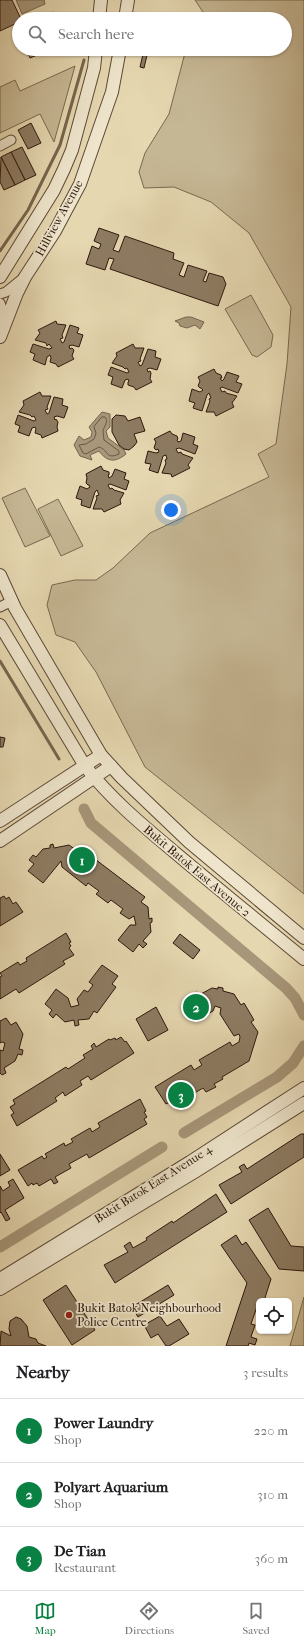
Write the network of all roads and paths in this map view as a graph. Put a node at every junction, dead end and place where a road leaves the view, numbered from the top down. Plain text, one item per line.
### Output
1 (101, 0) edge
2 (128, 0) edge
3 (100, 12) edge
4 (126, 12) edge
5 (95, 56) edge
6 (119, 56) edge
7 (11, 140) dead end
8 (0, 146) edge
9 (0, 277) edge
10 (25, 277) junction
11 (0, 294) edge
12 (0, 303) edge
13 (4, 324) junction
14 (0, 337) edge
15 (0, 575) edge
16 (12, 601) junction
17 (0, 607) edge
18 (0, 625) edge
19 (101, 755) junction
20 (85, 766) junction
21 (111, 766) junction
22 (95, 778) junction
23 (0, 821) edge
24 (0, 841) edge
25 (304, 938) edge
26 (304, 959) edge
27 (304, 1088) edge
28 (304, 1103) edge
29 (0, 1279) edge
30 (0, 1289) edge

1 - 3 street
2 - 4 street
5 - 9 street, Hillview Avenue
6 - 10 street, Hillview Avenue
7 - 8 street
10 - 11 street
10 - 13 street, Hillview Avenue
12 - 13 street
13 - 14 street, Hillview Avenue
15 - 16 street
16 - 17 street
16 - 19 street, Bukit Batok East Avenue 2
18 - 20 street, Bukit Batok East Avenue 2
19 - 20 street
19 - 21 street, Bukit Batok East Avenue 2
20 - 22 street, Bukit Batok East Avenue 2
20 - 23 street
21 - 22 street
21 - 25 street, Bukit Batok East Avenue 2
22 - 24 street
22 - 26 street, Bukit Batok East Avenue 2
27 - 29 street, Bukit Batok East Avenue 4
28 - 30 street, Bukit Batok East Avenue 4

